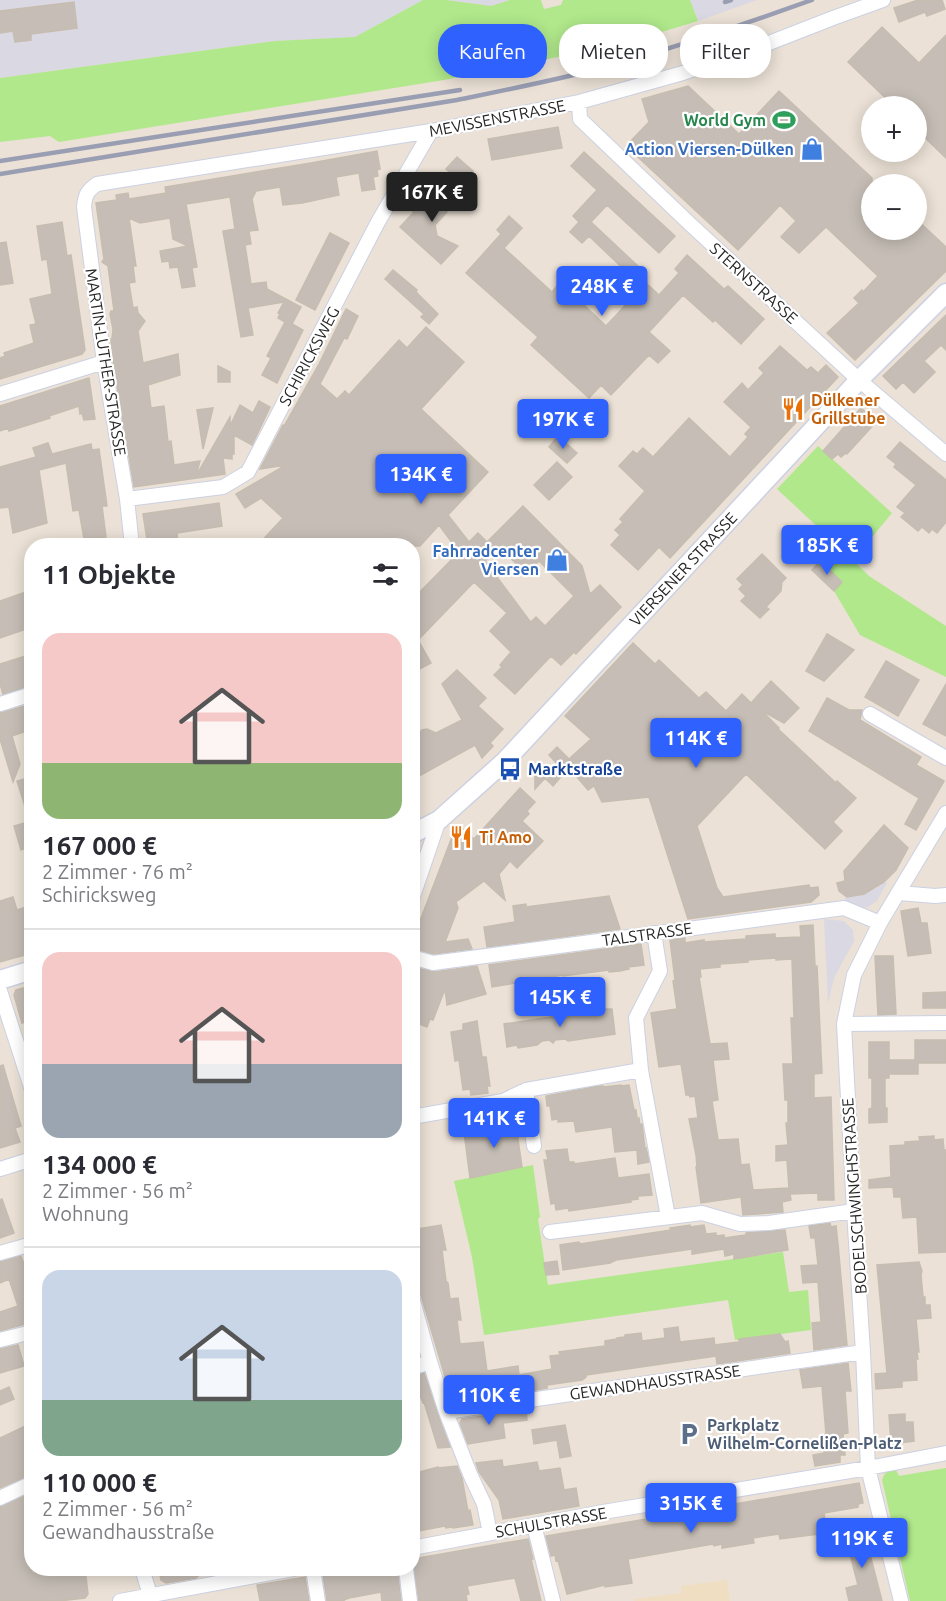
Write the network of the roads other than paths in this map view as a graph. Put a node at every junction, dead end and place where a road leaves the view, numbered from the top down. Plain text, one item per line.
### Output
1 (883, 0) edge
2 (579, 102) junction
3 (431, 131) junction
4 (97, 184) joint
5 (946, 293) edge
6 (104, 362) junction
7 (859, 380) junction
8 (0, 394) edge
9 (946, 454) edge
10 (127, 499) junction
11 (131, 538) edge
12 (24, 696) edge
13 (0, 704) edge
14 (870, 714) dead end
15 (946, 758) edge
16 (946, 813) edge
17 (439, 820) junction
18 (420, 830) edge
19 (420, 876) edge
20 (899, 893) junction
21 (946, 894) edge
22 (880, 923) junction
23 (654, 933) junction
24 (420, 959) edge
25 (24, 972) edge
26 (0, 980) edge
27 (0, 991) edge
28 (946, 1023) edge
29 (844, 1024) junction
30 (24, 1065) edge
31 (642, 1070) junction
32 (526, 1090) junction
33 (420, 1116) edge
34 (534, 1146) dead end
35 (24, 1162) edge
36 (0, 1169) edge
37 (854, 1211) junction
38 (668, 1217) junction
39 (550, 1233) dead end
40 (24, 1246) edge
41 (0, 1253) edge
42 (420, 1326) edge
43 (24, 1334) edge
44 (0, 1340) edge
45 (863, 1352) junction
46 (430, 1362) junction
47 (420, 1365) edge
48 (446, 1412) junction
49 (946, 1453) edge
50 (868, 1468) junction
51 (24, 1487) edge
52 (0, 1498) edge
53 (534, 1525) junction
54 (490, 1533) junction
55 (420, 1546) edge
56 (144, 1576) edge
57 (259, 1576) edge
58 (314, 1576) edge
59 (407, 1576) edge
60 (151, 1598) edge
61 (120, 1601) edge
62 (318, 1601) edge
63 (410, 1601) edge
64 (553, 1601) edge
65 (901, 1601) edge

1 - 2 street, MEVISSENSTRASSE
2 - 3 street, MEVISSENSTRASSE
2 - 7 street, STERNSTRASSE
3 - 4 street, MEVISSENSTRASSE
3 - 10 street, SCHIRICKSWEG
4 - 6 street, MARTIN-LUTHER-STRASSE
5 - 7 main road, VIERSENER STRASSE
6 - 8 street
6 - 10 street, MARTIN-LUTHER-STRASSE
7 - 9 street, STERNSTRASSE
7 - 17 main road, VIERSENER STRASSE
10 - 11 street, MARTIN-LUTHER-STRASSE
12 - 13 street
14 - 15 street
16 - 20 street, BODELSCHWINGHSTRASSE
17 - 18 main road, VIERSENER STRASSE
17 - 19 street
20 - 21 street
20 - 22 street, BODELSCHWINGHSTRASSE
22 - 23 street, TALSTRASSE
22 - 29 street, BODELSCHWINGHSTRASSE
23 - 24 street, TALSTRASSE
23 - 31 street
25 - 26 main road
27 - 30 street
28 - 29 street
29 - 37 street, BODELSCHWINGHSTRASSE
31 - 32 street
31 - 38 street
32 - 33 street
32 - 34 street
35 - 36 street
37 - 38 street
37 - 45 street, BODELSCHWINGHSTRASSE
38 - 39 street
40 - 41 street
42 - 46 street
43 - 44 street
45 - 48 street, GEWANDHAUSSTRASSE
45 - 50 street, BODELSCHWINGHSTRASSE
46 - 47 street
46 - 48 street
48 - 54 street
49 - 50 street, SCHULSTRASSE
50 - 53 street, SCHULSTRASSE
50 - 65 street, BODELSCHWINGHSTRASSE
51 - 52 street
53 - 54 street, SCHULSTRASSE
53 - 64 street
54 - 55 street, SCHULSTRASSE
56 - 60 street
57 - 60 street
58 - 62 street
59 - 63 street
60 - 61 street

